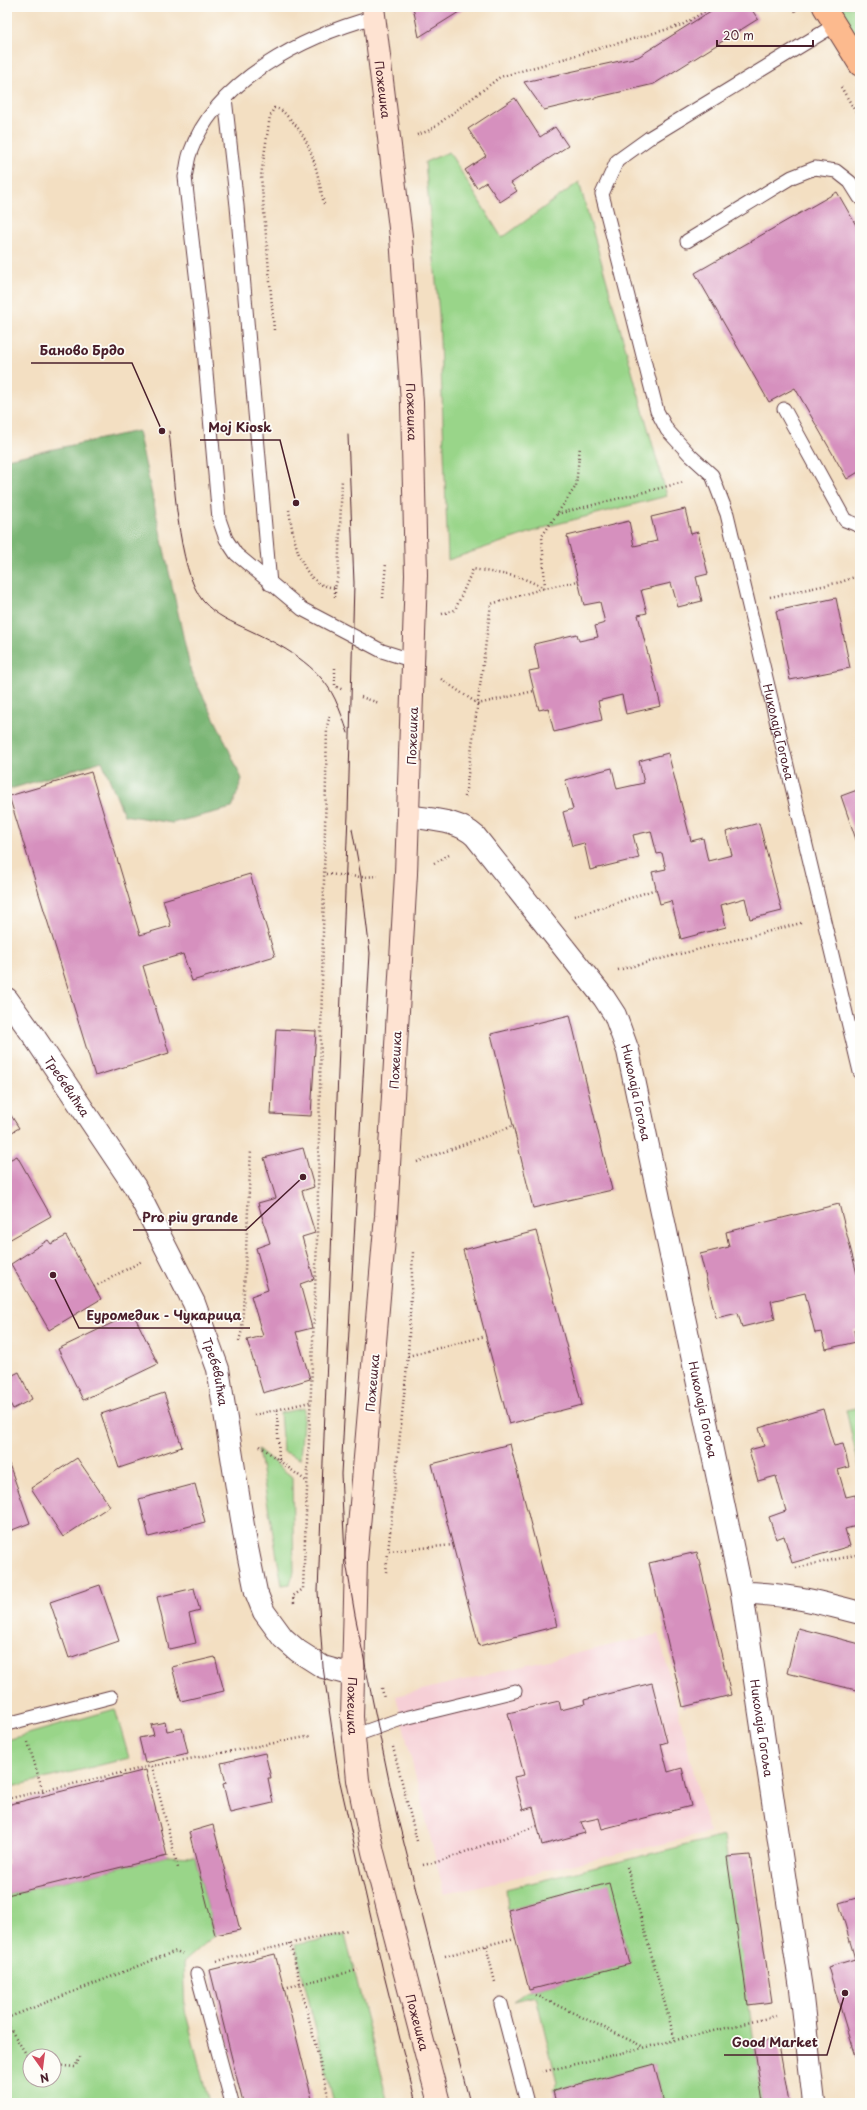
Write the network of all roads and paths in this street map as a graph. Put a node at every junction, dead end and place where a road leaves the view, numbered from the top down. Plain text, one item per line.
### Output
1 (712, 7) edge
2 (374, 12) edge
3 (830, 16) edge
4 (860, 65) edge
5 (225, 98) junction
6 (413, 136) dead end
7 (860, 198) edge
8 (324, 204) dead end
9 (687, 241) dead end
10 (274, 334) dead end
11 (784, 409) dead end
12 (580, 446) dead end
13 (712, 474) junction
14 (342, 479) dead end
15 (288, 503) dead end
16 (556, 514) junction
17 (860, 526) edge
18 (860, 575) edge
19 (578, 581) dead end
20 (270, 584) junction
21 (545, 588) junction
22 (748, 601) junction
23 (440, 614) dead end
24 (414, 661) junction
25 (335, 668) dead end
26 (439, 678) dead end
27 (343, 690) dead end
28 (534, 691) dead end
29 (361, 696) dead end
30 (379, 703) dead end
31 (478, 704) junction
32 (330, 715) dead end
33 (464, 797) dead end
34 (410, 816) junction
35 (326, 874) junction
36 (382, 876) dead end
37 (656, 889) dead end
38 (574, 917) dead end
39 (822, 918) junction
40 (626, 969) dead end
41 (7, 999) edge
42 (860, 1072) edge
43 (513, 1126) dead end
44 (251, 1150) dead end
45 (417, 1162) dead end
46 (147, 1259) dead end
47 (94, 1287) dead end
48 (410, 1313) dead end
49 (486, 1336) dead end
50 (238, 1342) dead end
51 (408, 1356) junction
52 (310, 1402) junction
53 (277, 1410) junction
54 (256, 1415) dead end
55 (260, 1446) dead end
56 (279, 1461) junction
57 (306, 1481) junction
58 (453, 1545) dead end
59 (389, 1551) junction
60 (860, 1554) edge
61 (793, 1569) dead end
62 (386, 1573) dead end
63 (742, 1593) junction
64 (294, 1605) dead end
65 (860, 1612) edge
66 (352, 1675) junction
67 (382, 1686) dead end
68 (515, 1691) dead end
69 (111, 1697) dead end
70 (22, 1720) junction
71 (7, 1724) edge
72 (388, 1724) junction
73 (311, 1736) dead end
74 (353, 1736) junction
75 (152, 1766) junction
76 (43, 1790) junction
77 (44, 1795) dead end
78 (7, 1799) edge
79 (537, 1826) dead end
80 (417, 1841) dead end
81 (423, 1865) dead end
82 (627, 1867) dead end
83 (178, 1868) dead end
84 (348, 1930) dead end
85 (515, 1938) dead end
86 (290, 1943) junction
87 (486, 1946) junction
88 (176, 1951) dead end
89 (445, 1956) dead end
90 (211, 1962) dead end
91 (358, 1970) dead end
92 (198, 1974) dead end
93 (300, 1984) junction
94 (284, 1988) dead end
95 (536, 1995) dead end
96 (501, 2004) joint
97 (777, 2016) dead end
98 (7, 2018) edge
99 (7, 2024) edge
100 (676, 2040) junction
101 (644, 2047) junction
102 (22, 2048) edge
103 (81, 2055) dead end
104 (62, 2066) edge
105 (520, 2077) junction
106 (232, 2103) edge
107 (330, 2103) edge
108 (439, 2103) edge
109 (527, 2103) edge
110 (814, 2103) edge

1 - 6 path
2 - 5 lane
2 - 24 main road, Пожешка
3 - 4 main road
3 - 13 lane, Николаја Гогоља
5 - 20 lane
5 - 20 lane
7 - 9 lane
8 - 10 path
11 - 17 lane
12 - 16 path
13 - 16 path
13 - 22 lane, Николаја Гогоља
14 - 15 path
16 - 21 path
18 - 22 path
19 - 21 path
20 - 24 lane
21 - 23 path
21 - 31 path
22 - 39 lane, Николаја Гогоља
24 - 34 main road, Пожешка
25 - 27 path
26 - 31 path
28 - 31 path
29 - 30 path
31 - 33 path
32 - 35 path
34 - 63 street, Николаја Гогоља
34 - 66 main road, Пожешка
35 - 36 path
35 - 52 path
37 - 38 path
39 - 40 path
39 - 42 lane, Николаја Гогоља
41 - 66 street, Требевићка
43 - 45 path
44 - 50 path
46 - 47 path
48 - 51 path
49 - 51 path
51 - 59 path
52 - 53 path
52 - 57 path
53 - 54 path
53 - 56 path
55 - 56 path
56 - 57 path
57 - 64 path
58 - 59 path
59 - 62 path
60 - 61 path
63 - 65 street
63 - 110 street, Николаја Гогоља
66 - 74 main road, Пожешка
67 - 72 path
68 - 72 lane
69 - 70 lane
70 - 71 lane
70 - 76 path
72 - 74 lane
72 - 80 path
73 - 75 path
74 - 108 main road, Пожешка
75 - 76 path
75 - 83 path
76 - 77 path
76 - 78 path
79 - 81 path
82 - 100 path
84 - 86 path
85 - 87 path
86 - 90 path
86 - 93 path
87 - 89 path
87 - 96 path
88 - 98 path
91 - 93 path
92 - 106 lane
93 - 94 path
93 - 107 path
95 - 101 path
96 - 105 lane
97 - 100 path
99 - 102 path
100 - 101 path
101 - 105 path
103 - 104 path
105 - 109 lane

